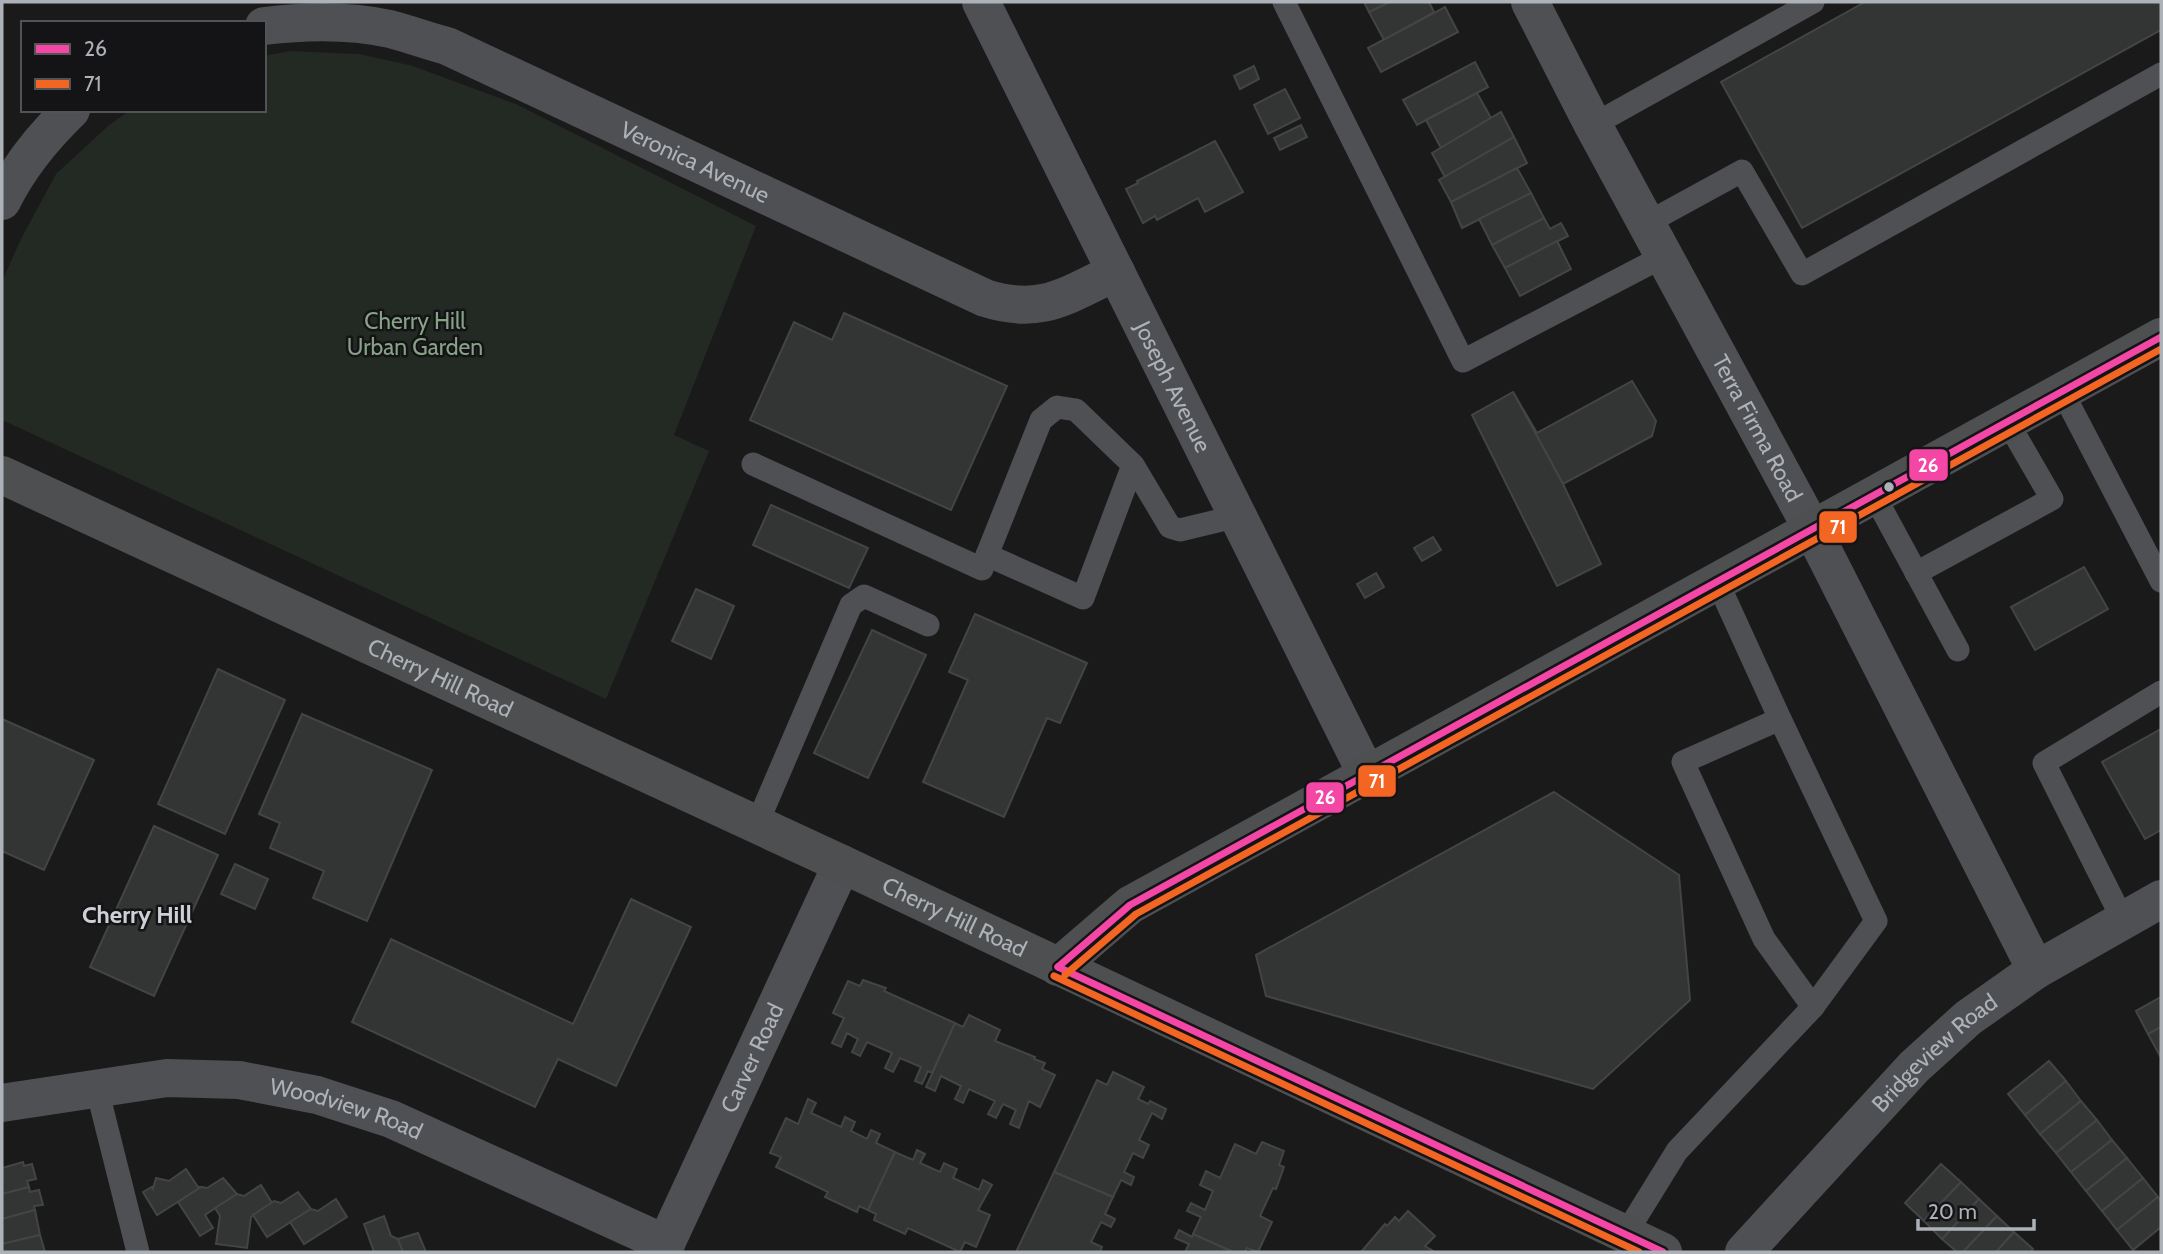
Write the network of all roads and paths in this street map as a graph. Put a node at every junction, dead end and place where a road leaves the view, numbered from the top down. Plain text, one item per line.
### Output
1 (981, 2) edge
2 (1284, 2) edge
3 (1530, 2) edge
4 (1813, 2) edge
5 (266, 26) edge
6 (2161, 74) edge
7 (69, 112) edge
8 (1593, 125) junction
9 (2, 201) edge
10 (1655, 239) junction
11 (1116, 272) junction
12 (2161, 337) edge
13 (2062, 391) junction
14 (2007, 421) junction
15 (753, 464) dead end
16 (1133, 465) junction
17 (2, 475) edge
18 (1874, 495) junction
19 (1238, 516) junction
20 (1812, 529) junction
21 (987, 555) junction
22 (1916, 573) junction
23 (1717, 581) junction
24 (2161, 581) edge
25 (928, 625) dead end
26 (1958, 650) dead end
27 (2161, 692) edge
28 (1780, 719) junction
29 (1366, 773) junction
30 (757, 824) junction
31 (842, 864) junction
32 (2161, 899) edge
33 (2123, 920) junction
34 (1058, 967) junction
35 (2036, 970) junction
36 (1813, 1007) junction
37 (97, 1089) junction
38 (2, 1103) edge
39 (1625, 1235) junction
40 (664, 1248) edge
41 (138, 1252) edge
42 (1663, 1252) edge
43 (1744, 1252) edge

1 - 11 street, Joseph Avenue
2 - 10 lane
3 - 8 street, Terra Firma Road
4 - 8 lane
5 - 11 street, Veronica Avenue
6 - 10 lane
7 - 9 street
8 - 10 street, Terra Firma Road
10 - 20 street, Terra Firma Road
11 - 19 street, Joseph Avenue
12 - 13 street
13 - 14 street
13 - 24 lane
14 - 18 street
14 - 22 lane
15 - 21 lane
16 - 19 lane
16 - 21 lane
16 - 21 lane
17 - 30 street, Cherry Hill Road
18 - 20 street
18 - 22 lane
19 - 29 street, Joseph Avenue
20 - 23 street
20 - 35 street, Terra Firma Road
22 - 26 lane
23 - 28 lane
23 - 29 street
25 - 30 lane
27 - 33 lane
28 - 36 lane
28 - 36 lane
29 - 34 street
30 - 31 street, Cherry Hill Road
31 - 34 street, Cherry Hill Road
31 - 40 street, Carver Road
32 - 33 street, Bridgeview Road
33 - 35 street, Bridgeview Road
34 - 39 street, Cherry Hill Road
35 - 43 street, Bridgeview Road
36 - 39 lane
37 - 38 street, Woodview Road
37 - 40 street, Woodview Road
37 - 41 lane
39 - 42 street, Cherry Hill Road

